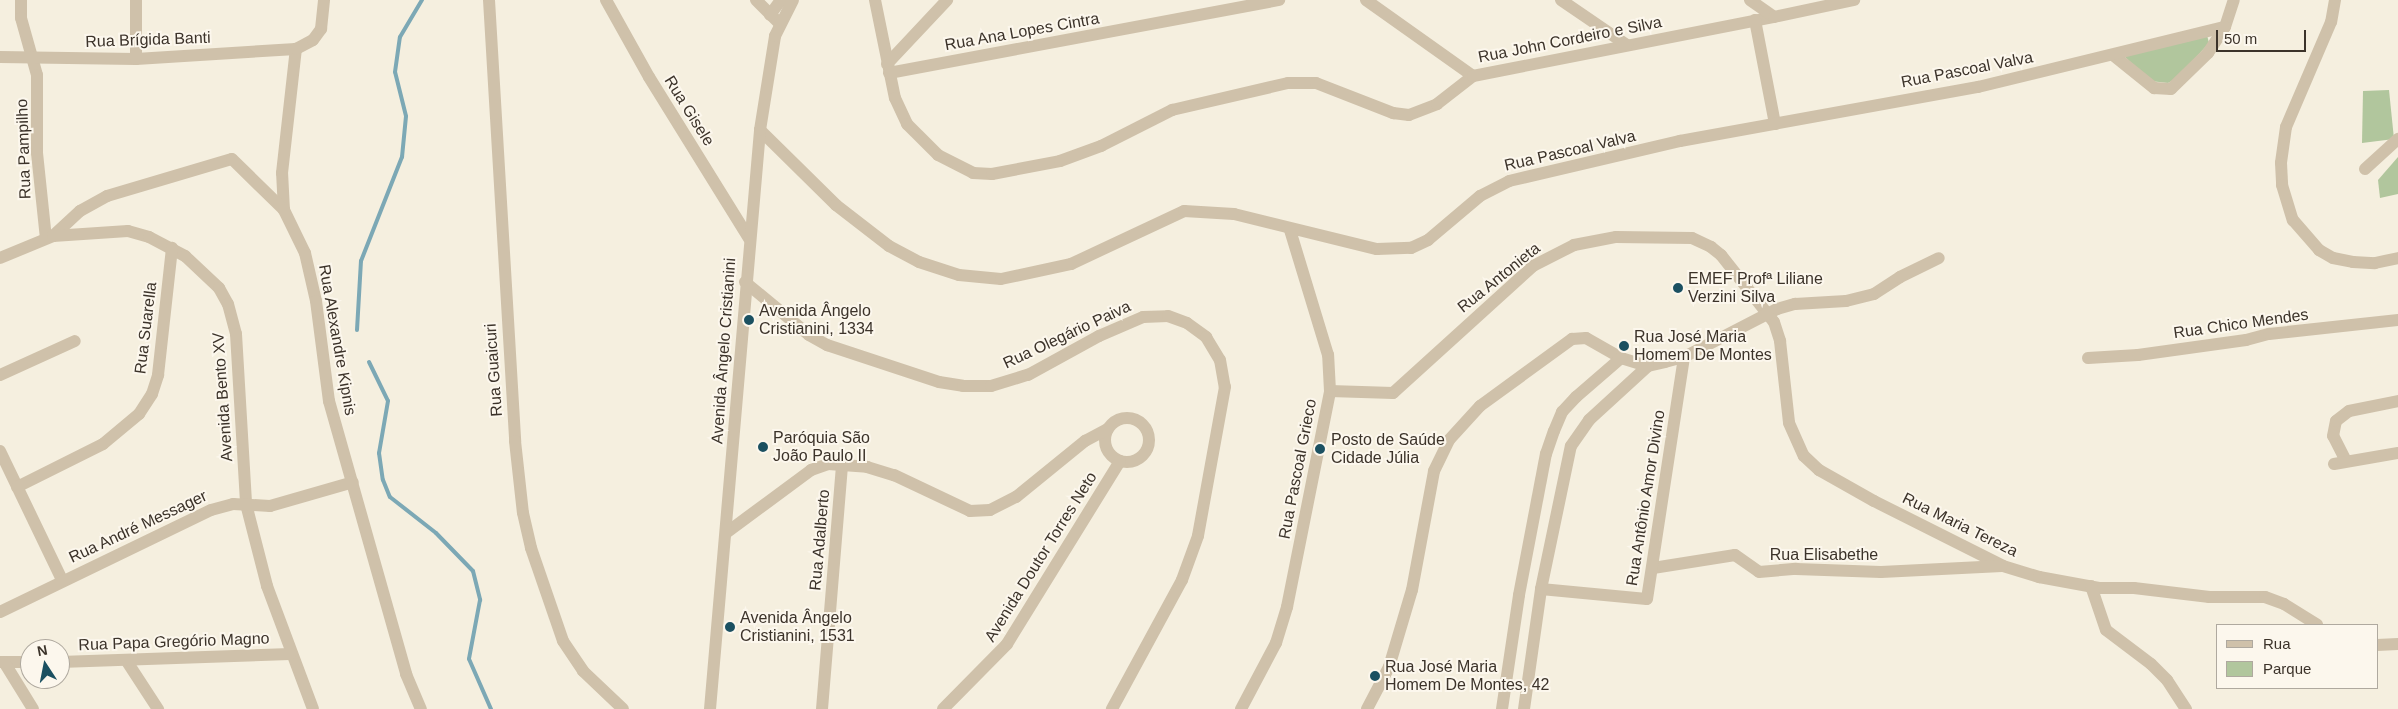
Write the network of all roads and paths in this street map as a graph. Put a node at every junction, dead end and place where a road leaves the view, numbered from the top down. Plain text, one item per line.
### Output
1 (21, 0) edge
2 (136, 0) edge
3 (324, 0) edge
4 (489, 0) edge
5 (606, 0) edge
6 (756, 0) edge
7 (781, 0) edge
8 (793, 0) edge
9 (875, 0) edge
10 (947, 0) edge
11 (1279, 0) edge
12 (1366, 0) edge
13 (1562, 0) edge
14 (1750, 0) edge
15 (1854, 0) edge
16 (2234, 0) edge
17 (2335, 0) edge
18 (770, 15) junction
19 (1774, 17) junction
20 (1756, 20) junction
21 (780, 24) junction
22 (2225, 27) junction
23 (1627, 45) junction
24 (296, 49) junction
25 (2113, 55) junction
26 (0, 57) edge
27 (34, 58) junction
28 (136, 59) junction
29 (888, 69) junction
30 (1473, 76) junction
31 (1775, 124) junction
32 (760, 130) junction
33 (2398, 140) edge
34 (2365, 169) dead end
35 (284, 210) junction
36 (1290, 230) junction
37 (50, 237) junction
38 (749, 238) junction
39 (172, 248) junction
40 (0, 258) edge
41 (1939, 258) dead end
42 (2398, 258) edge
43 (745, 282) junction
44 (1769, 313) junction
45 (2398, 320) edge
46 (75, 341) dead end
47 (1684, 357) junction
48 (1621, 358) junction
49 (2088, 358) dead end
50 (1648, 366) junction
51 (0, 375) edge
52 (1330, 391) junction
53 (2398, 401) edge
54 (1108, 429) junction
55 (0, 451) edge
56 (2398, 453) edge
57 (1120, 461) junction
58 (842, 464) junction
59 (353, 482) junction
60 (17, 488) junction
61 (246, 504) junction
62 (726, 533) junction
63 (2003, 566) junction
64 (1653, 568) junction
65 (62, 580) junction
66 (2090, 586) junction
67 (1541, 589) junction
68 (0, 612) edge
69 (2315, 624) edge
70 (2398, 644) edge
71 (2378, 645) edge
72 (290, 654) junction
73 (126, 660) junction
74 (2, 662) edge
75 (20, 662) edge
76 (70, 662) edge
77 (954, 703) edge
78 (33, 709) edge
79 (158, 709) edge
80 (313, 709) edge
81 (421, 709) edge
82 (623, 709) edge
83 (710, 709) edge
84 (822, 709) edge
85 (943, 709) edge
86 (1112, 709) edge
87 (1241, 709) edge
88 (1367, 709) edge
89 (1502, 709) edge
90 (1524, 709) edge
91 (2186, 709) edge

1 - 27 street, Rua Pampilho
2 - 28 street
3 - 24 street
4 - 82 street, Rua Guaicuri
5 - 38 street, Rua Gisele
6 - 18 street
7 - 18 street
8 - 21 street, Avenida Ângelo Cristianini
9 - 29 street
10 - 29 street
11 - 29 street, Rua Ana Lopes Cintra
12 - 30 street, Rua John Cordeiro e Silva
13 - 23 street
14 - 19 street
15 - 19 street, Rua John Cordeiro e Silva
16 - 22 street
17 - 42 street
18 - 21 street
19 - 20 street, Rua John Cordeiro e Silva
20 - 23 street, Rua John Cordeiro e Silva
20 - 31 street
21 - 32 street, Avenida Ângelo Cristianini
22 - 25 street, Rua Pascoal Valva
22 - 25 street
23 - 30 street, Rua John Cordeiro e Silva
24 - 28 street, Rua Brígida Banti
24 - 35 street
25 - 31 street, Rua Pascoal Valva
26 - 27 street, Rua Brígida Banti
27 - 28 street, Rua Brígida Banti
27 - 37 street, Rua Pampilho
29 - 30 street
31 - 36 street, Rua Pascoal Valva
32 - 36 street, Rua Pascoal Valva
32 - 38 street, Avenida Ângelo Cristianini
33 - 34 street
35 - 37 street, Rua Alexandre Kipnis
35 - 59 street, Rua Alexandre Kipnis
36 - 52 street, Rua Pascoal Grieco
37 - 39 street, Avenida Bento XV
37 - 40 street, Avenida Bento XV
38 - 43 street, Avenida Ângelo Cristianini
39 - 60 street, Rua Suarella
39 - 61 street, Avenida Bento XV
41 - 44 street
43 - 62 street, Avenida Ângelo Cristianini
43 - 86 street, Rua Olegário Paiva
44 - 47 street
44 - 52 street, Rua Antonieta
44 - 63 street, Rua Maria Tereza
45 - 49 street, Rua Chico Mendes
46 - 51 street
47 - 50 street
47 - 64 street, Rua Antônio Amor Divino
48 - 50 street
48 - 88 street
48 - 89 street
50 - 67 street
52 - 87 street, Rua Pascoal Grieco
53 - 56 street
54 - 57 street
54 - 57 street
54 - 58 street
55 - 60 street
57 - 77 street, Avenida Doutor Torres Neto
58 - 62 street
58 - 84 street, Rua Adalberto
59 - 61 street, Rua André Messager
59 - 81 street, Rua Alexandre Kipnis
60 - 65 street
61 - 65 street, Rua André Messager
61 - 72 street, Avenida Bento XV
62 - 83 street, Avenida Ângelo Cristianini
63 - 64 street, Rua Elisabethe
63 - 66 street, Rua Maria Tereza
64 - 67 street, Rua Antônio Amor Divino
65 - 68 street, Rua André Messager
66 - 69 street, Rua Maria Tereza
66 - 91 street
67 - 90 street
70 - 71 street
72 - 73 street, Rua Papa Gregório Magno
72 - 80 street, Avenida Bento XV
73 - 76 street, Rua Papa Gregório Magno
73 - 79 street
74 - 75 street
74 - 78 street
77 - 85 street, Avenida Doutor Torres Neto

